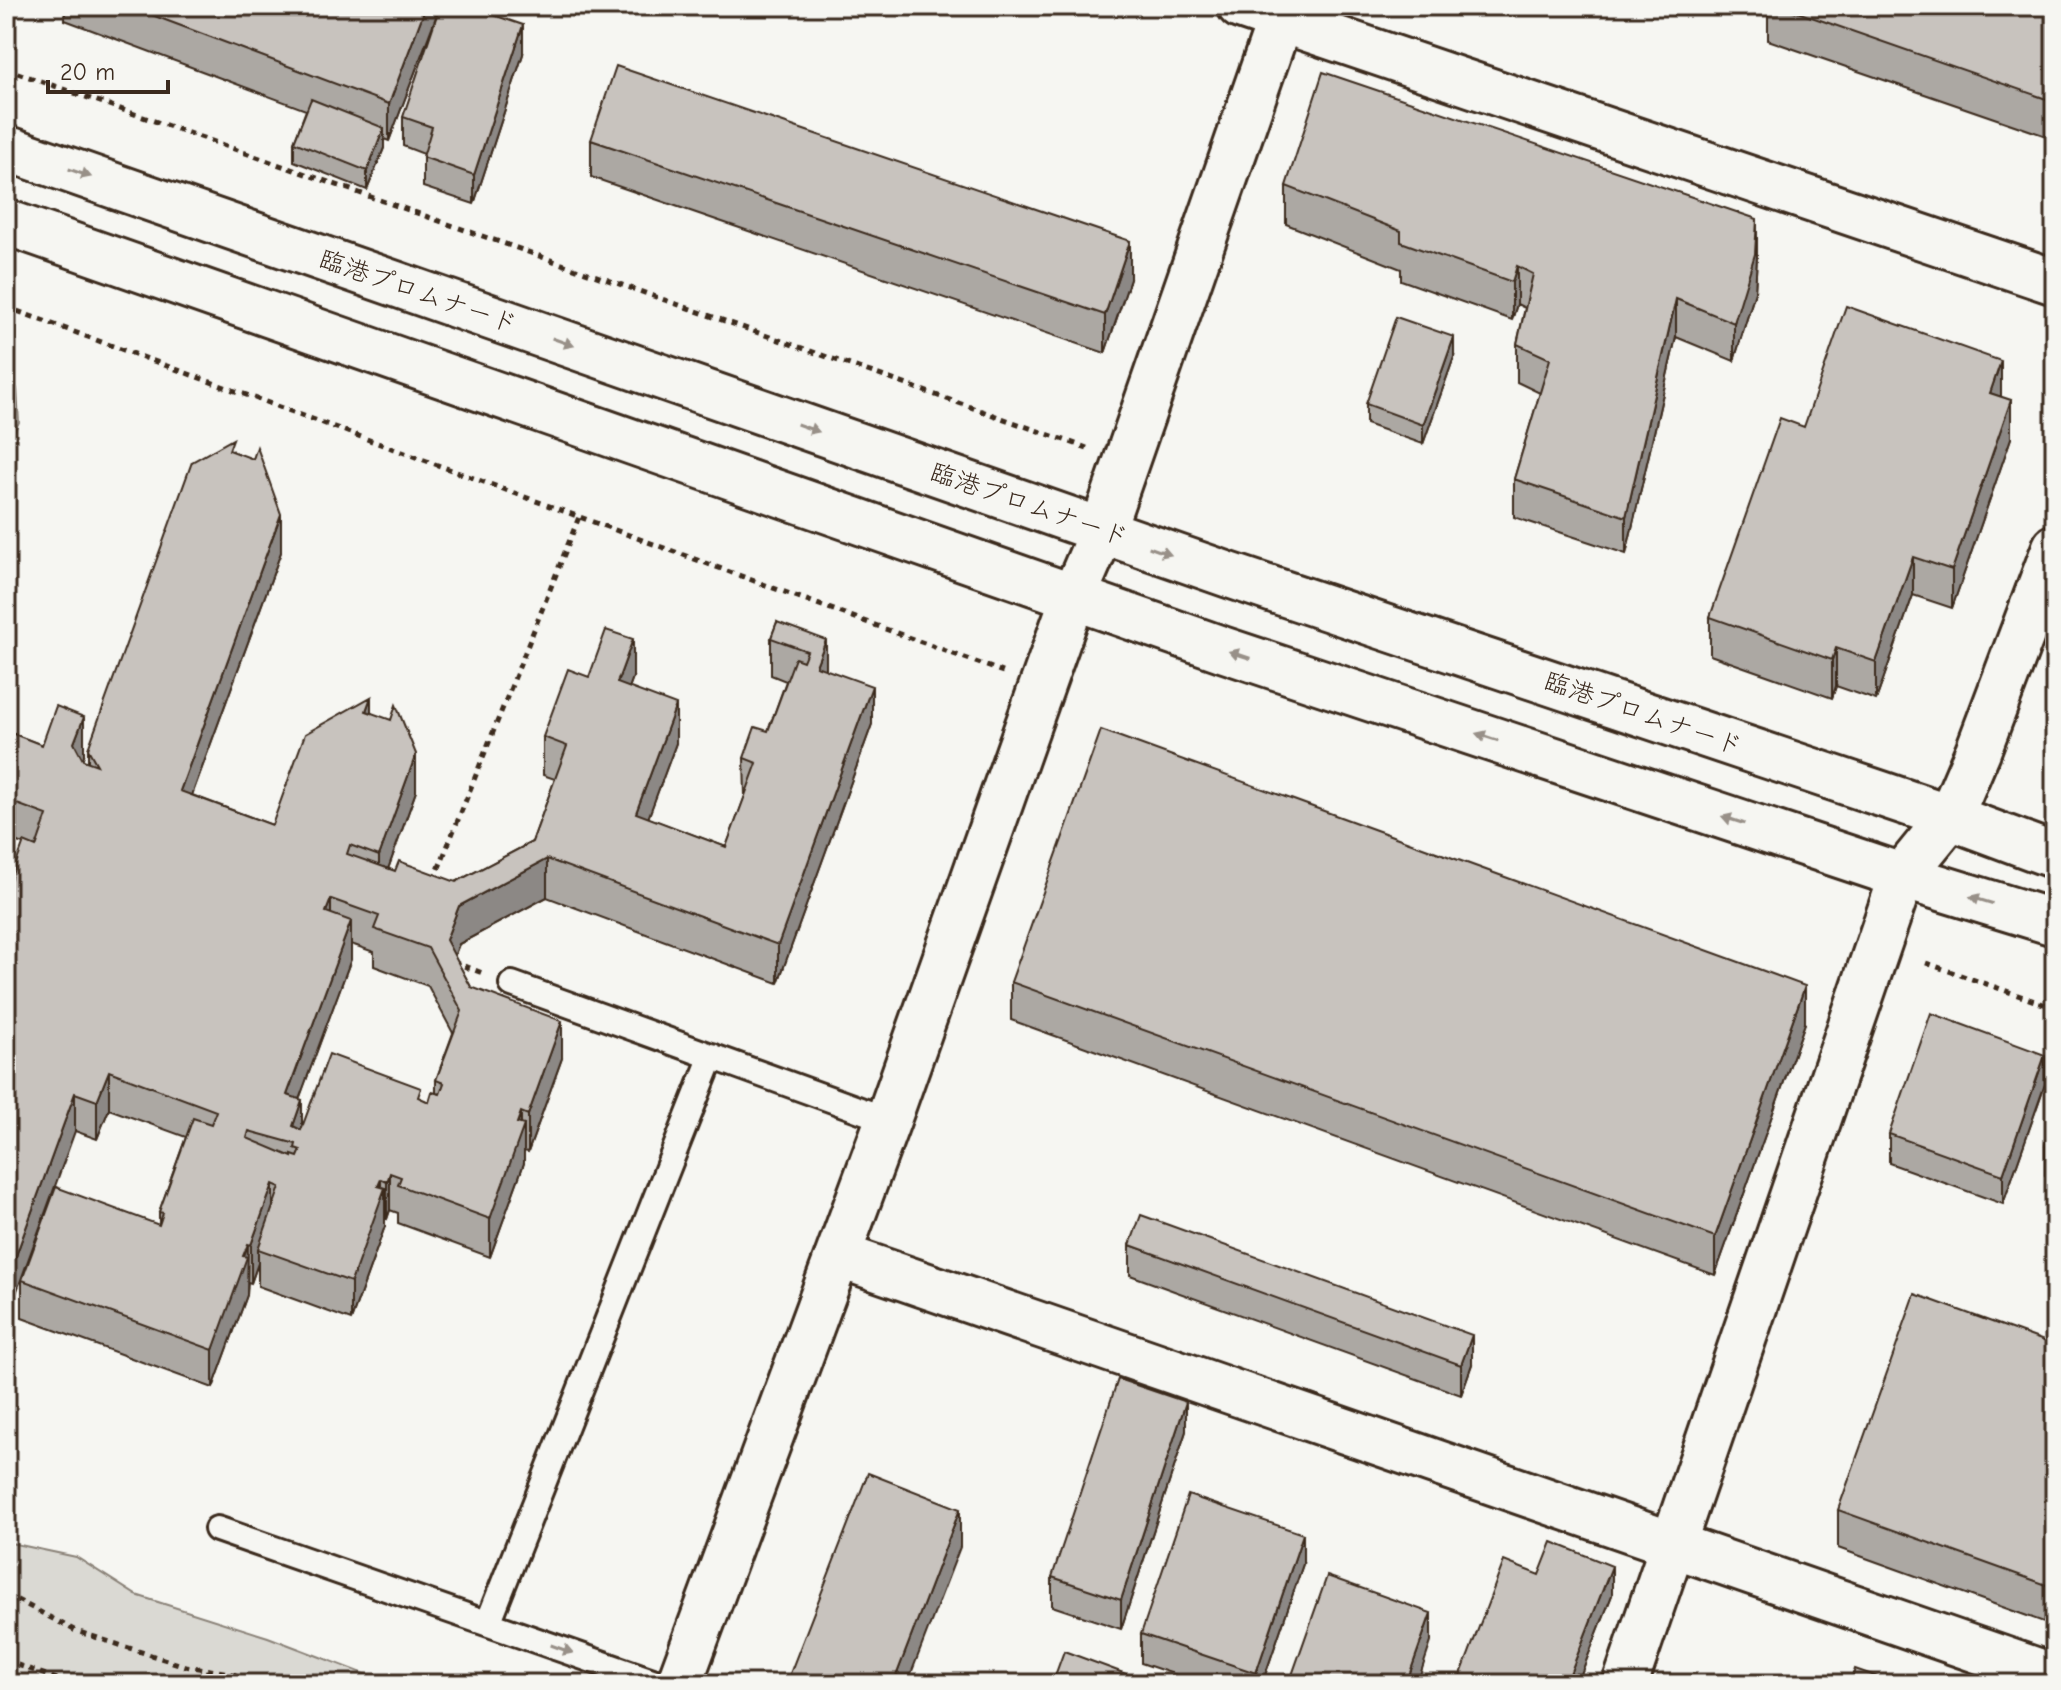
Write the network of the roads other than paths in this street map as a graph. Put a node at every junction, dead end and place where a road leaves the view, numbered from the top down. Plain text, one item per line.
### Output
1 (1269, 11) edge
2 (6, 148) edge
3 (6, 222) edge
4 (2055, 282) edge
5 (1102, 531) junction
6 (2055, 547) edge
7 (1073, 598) junction
8 (1950, 817) junction
9 (2055, 856) edge
10 (1902, 876) junction
11 (2055, 923) edge
12 (512, 984) dead end
13 (712, 1056) junction
14 (888, 1120) junction
15 (838, 1255) junction
16 (217, 1529) dead end
17 (1674, 1545) junction
18 (488, 1623) junction
19 (2055, 1677) edge
20 (661, 1684) edge
21 (679, 1684) edge
22 (1625, 1684) edge

1 - 4 street
1 - 5 street
2 -> 5 street, 臨港プロムナード
3 - 7 street
5 - 7 street
5 -> 8 street, 臨港プロムナード
6 - 8 street
10 -> 7 street
7 - 14 street
8 - 9 street, 臨港プロムナード
8 - 10 street
11 -> 10 street
10 - 17 street
12 - 13 lane
13 - 14 lane
13 - 18 lane
14 - 15 street
15 - 17 street
15 - 21 street
16 - 18 lane
17 - 19 street
17 - 22 street
18 -> 20 lane

